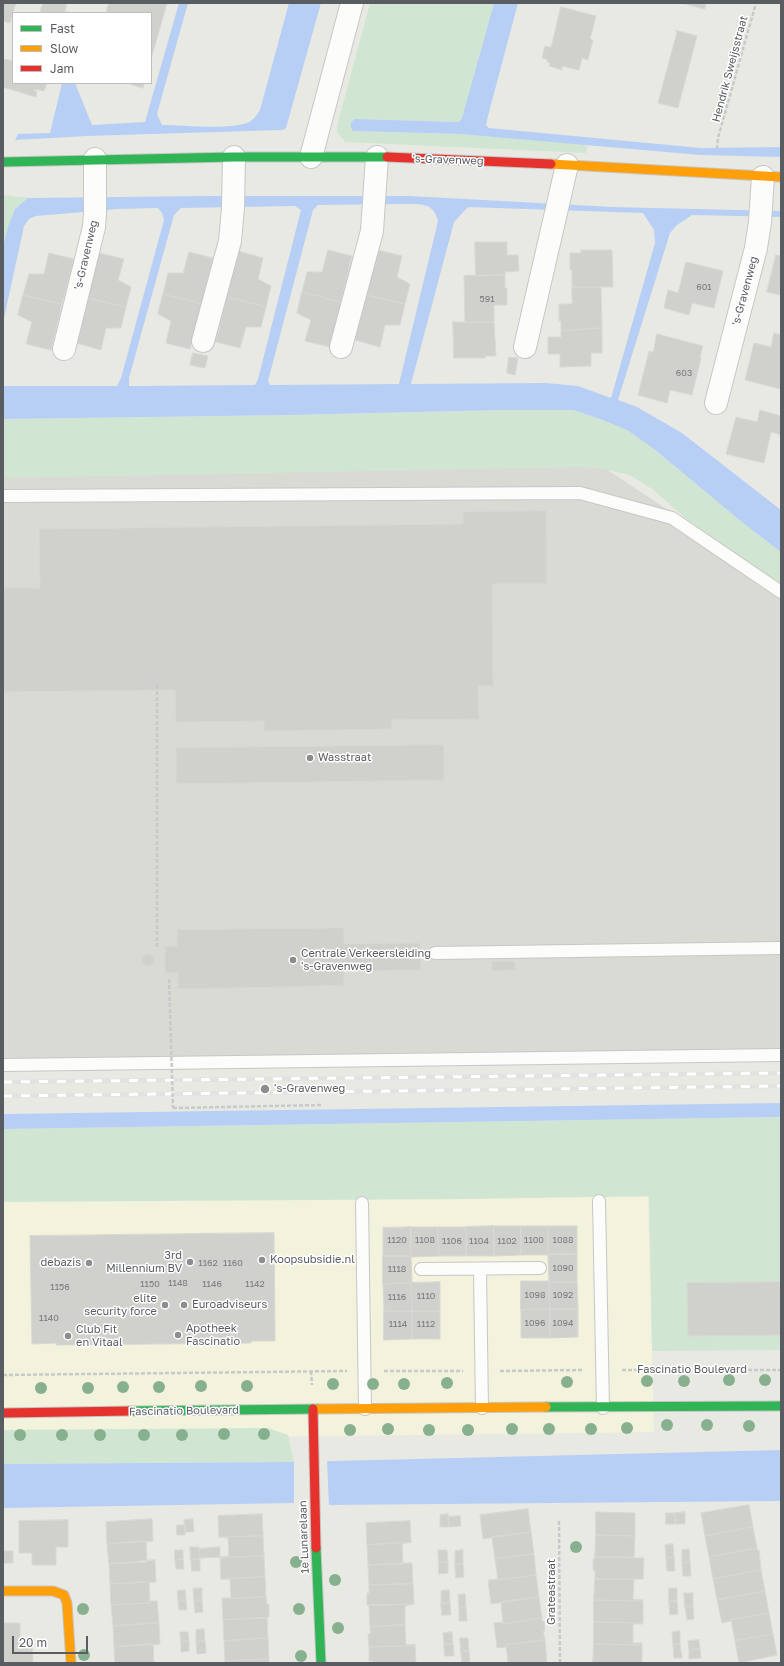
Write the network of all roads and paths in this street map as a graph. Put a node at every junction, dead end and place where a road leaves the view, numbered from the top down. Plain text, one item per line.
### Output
1 (352, 3) edge
2 (756, 3) edge
3 (718, 138) dead end
4 (234, 157) junction
5 (311, 157) junction
6 (377, 157) junction
7 (95, 160) junction
8 (3, 162) edge
9 (567, 165) junction
10 (772, 177) edge
11 (204, 341) dead end
12 (341, 347) dead end
13 (525, 347) dead end
14 (64, 349) dead end
15 (716, 403) dead end
16 (3, 496) edge
17 (781, 592) edge
18 (157, 682) dead end
19 (157, 947) dead end
20 (781, 948) edge
21 (435, 953) dead end
22 (169, 978) dead end
23 (781, 1055) edge
24 (3, 1065) edge
25 (322, 1105) dead end
26 (599, 1201) dead end
27 (362, 1203) dead end
28 (480, 1268) junction
29 (540, 1268) dead end
30 (421, 1269) dead end
31 (603, 1370) junction
32 (781, 1370) edge
33 (364, 1371) junction
34 (481, 1371) junction
35 (3, 1375) edge
36 (781, 1406) edge
37 (482, 1408) junction
38 (603, 1408) junction
39 (313, 1409) junction
40 (365, 1409) junction
41 (3, 1413) edge
42 (559, 1521) dead end
43 (3, 1591) edge
44 (71, 1663) edge
45 (321, 1663) edge
46 (560, 1663) edge

1 - 5 street
2 - 3 path, Hendrik Sweijsstraat
4 - 5 street, 's-Gravenweg
4 - 7 street, 's-Gravenweg
4 - 11 street
5 - 6 street, 's-Gravenweg
6 - 9 street, 's-Gravenweg
6 - 12 street
7 - 8 street, 's-Gravenweg
7 - 14 street, 's-Gravenweg
9 - 10 street, 's-Gravenweg
9 - 13 street
10 - 15 street, 's-Gravenweg
16 - 17 lane
18 - 19 path
20 - 21 lane
22 - 25 path, bridge
23 - 24 lane
26 - 31 lane
27 - 33 lane
28 - 29 lane
28 - 30 lane
28 - 34 lane
31 - 32 path, Fascinatio Boulevard
31 - 34 path, Fascinatio Boulevard
31 - 38 lane
33 - 34 path, Fascinatio Boulevard
33 - 35 path, Fascinatio Boulevard
33 - 40 lane
34 - 37 lane
36 - 38 street, Fascinatio Boulevard
37 - 38 street, Fascinatio Boulevard
37 - 40 street, Fascinatio Boulevard
39 - 40 street, Fascinatio Boulevard
39 - 41 street, Fascinatio Boulevard
39 - 45 street, 1e Lunarelaan
42 - 46 path, Grateastraat
43 - 44 street

